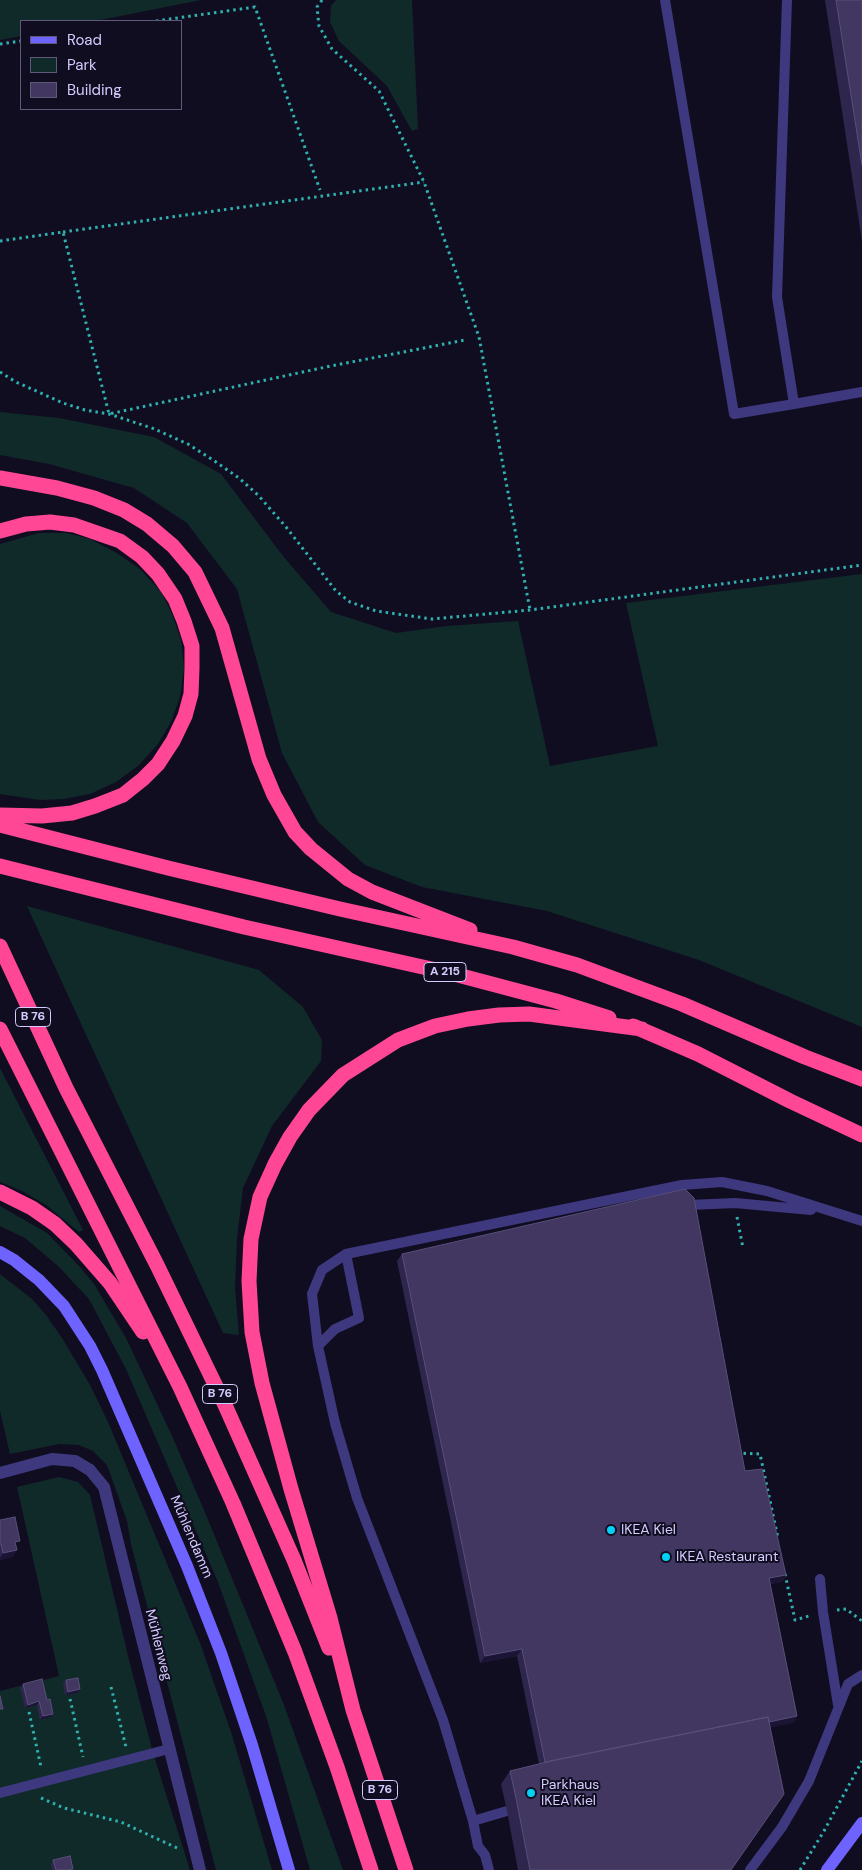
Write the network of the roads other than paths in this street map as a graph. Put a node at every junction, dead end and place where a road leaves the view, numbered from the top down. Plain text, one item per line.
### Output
1 (665, 0) edge
2 (787, 0) edge
3 (862, 392) edge
4 (794, 404) junction
5 (0, 478) edge
6 (0, 531) edge
7 (0, 815) edge
8 (0, 825) edge
9 (0, 866) edge
10 (0, 946) edge
11 (514, 947) junction
12 (0, 1029) edge
13 (642, 1029) junction
14 (862, 1079) edge
15 (862, 1135) edge
16 (0, 1192) edge
17 (689, 1205) edge
18 (832, 1212) junction
19 (862, 1221) edge
20 (0, 1252) edge
21 (346, 1254) junction
22 (318, 1346) junction
23 (180, 1387) junction
24 (0, 1473) edge
25 (820, 1579) dead end
26 (862, 1675) edge
27 (838, 1706) junction
28 (354, 1710) junction
29 (169, 1749) junction
30 (0, 1793) edge
31 (507, 1811) dead end
32 (473, 1821) junction
33 (862, 1823) edge
34 (766, 1850) junction
35 (198, 1865) edge
36 (289, 1870) edge
37 (371, 1870) edge
38 (406, 1870) edge
39 (489, 1870) edge
40 (750, 1870) edge
41 (758, 1870) edge
42 (827, 1870) edge

1 - 4 lane
2 - 4 lane
3 - 4 lane
5 - 11 highway
6 - 7 highway
8 - 11 highway
9 - 13 highway, A 215
10 - 28 highway, B 76
11 - 14 highway
12 - 23 highway, B 76
13 - 15 highway
13 - 28 highway
16 - 23 highway
17 - 18 lane
18 - 19 lane
18 - 21 lane
20 - 36 street, Mühlendamm
21 - 22 lane
21 - 22 lane
22 - 32 lane
23 - 37 highway, B 76
24 - 29 street, Mühlenweg
25 - 27 lane
26 - 27 lane
27 - 34 lane
28 - 38 highway, B 76
29 - 30 lane
29 - 35 street, Mühlenweg
31 - 32 lane
32 - 39 lane
33 - 42 street
34 - 40 lane
34 - 41 lane

